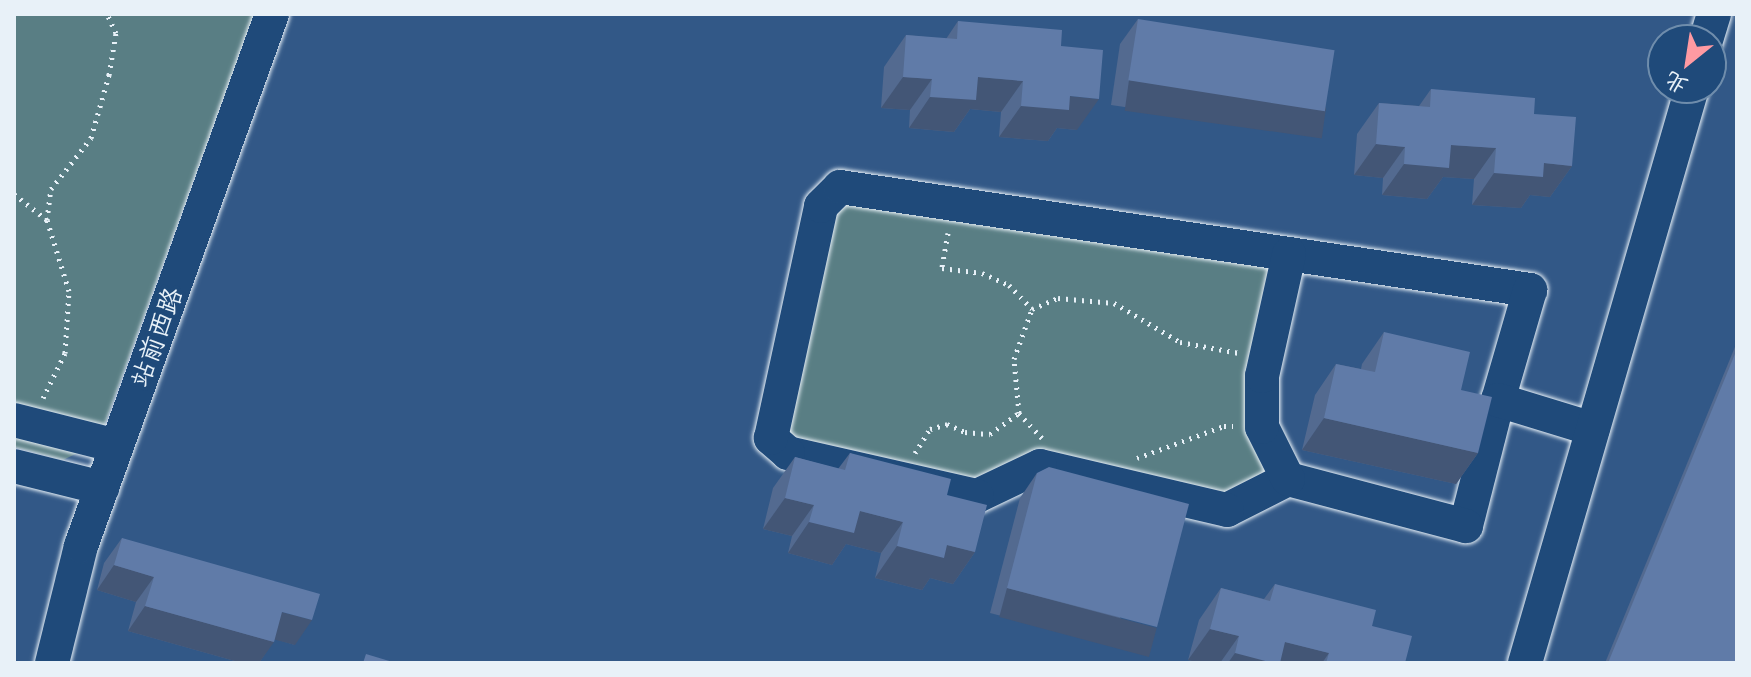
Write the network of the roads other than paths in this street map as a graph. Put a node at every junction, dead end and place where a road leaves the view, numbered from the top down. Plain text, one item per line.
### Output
1 (272, 14) edge
2 (1687, 104) edge
3 (1289, 254) junction
4 (1498, 400) junction
5 (22, 422) edge
6 (1593, 429) junction
7 (117, 446) junction
8 (14, 466) edge
9 (1288, 479) junction
10 (102, 488) junction
11 (52, 663) edge
12 (1525, 663) edge

1 - 7 street, 站前西路
2 - 6 street
3 - 4 street
3 - 9 street
3 - 9 street
4 - 6 street
4 - 9 street
5 - 7 street
6 - 12 street
7 - 10 street, 站前西路
8 - 10 street
10 - 11 street, 站前西路

